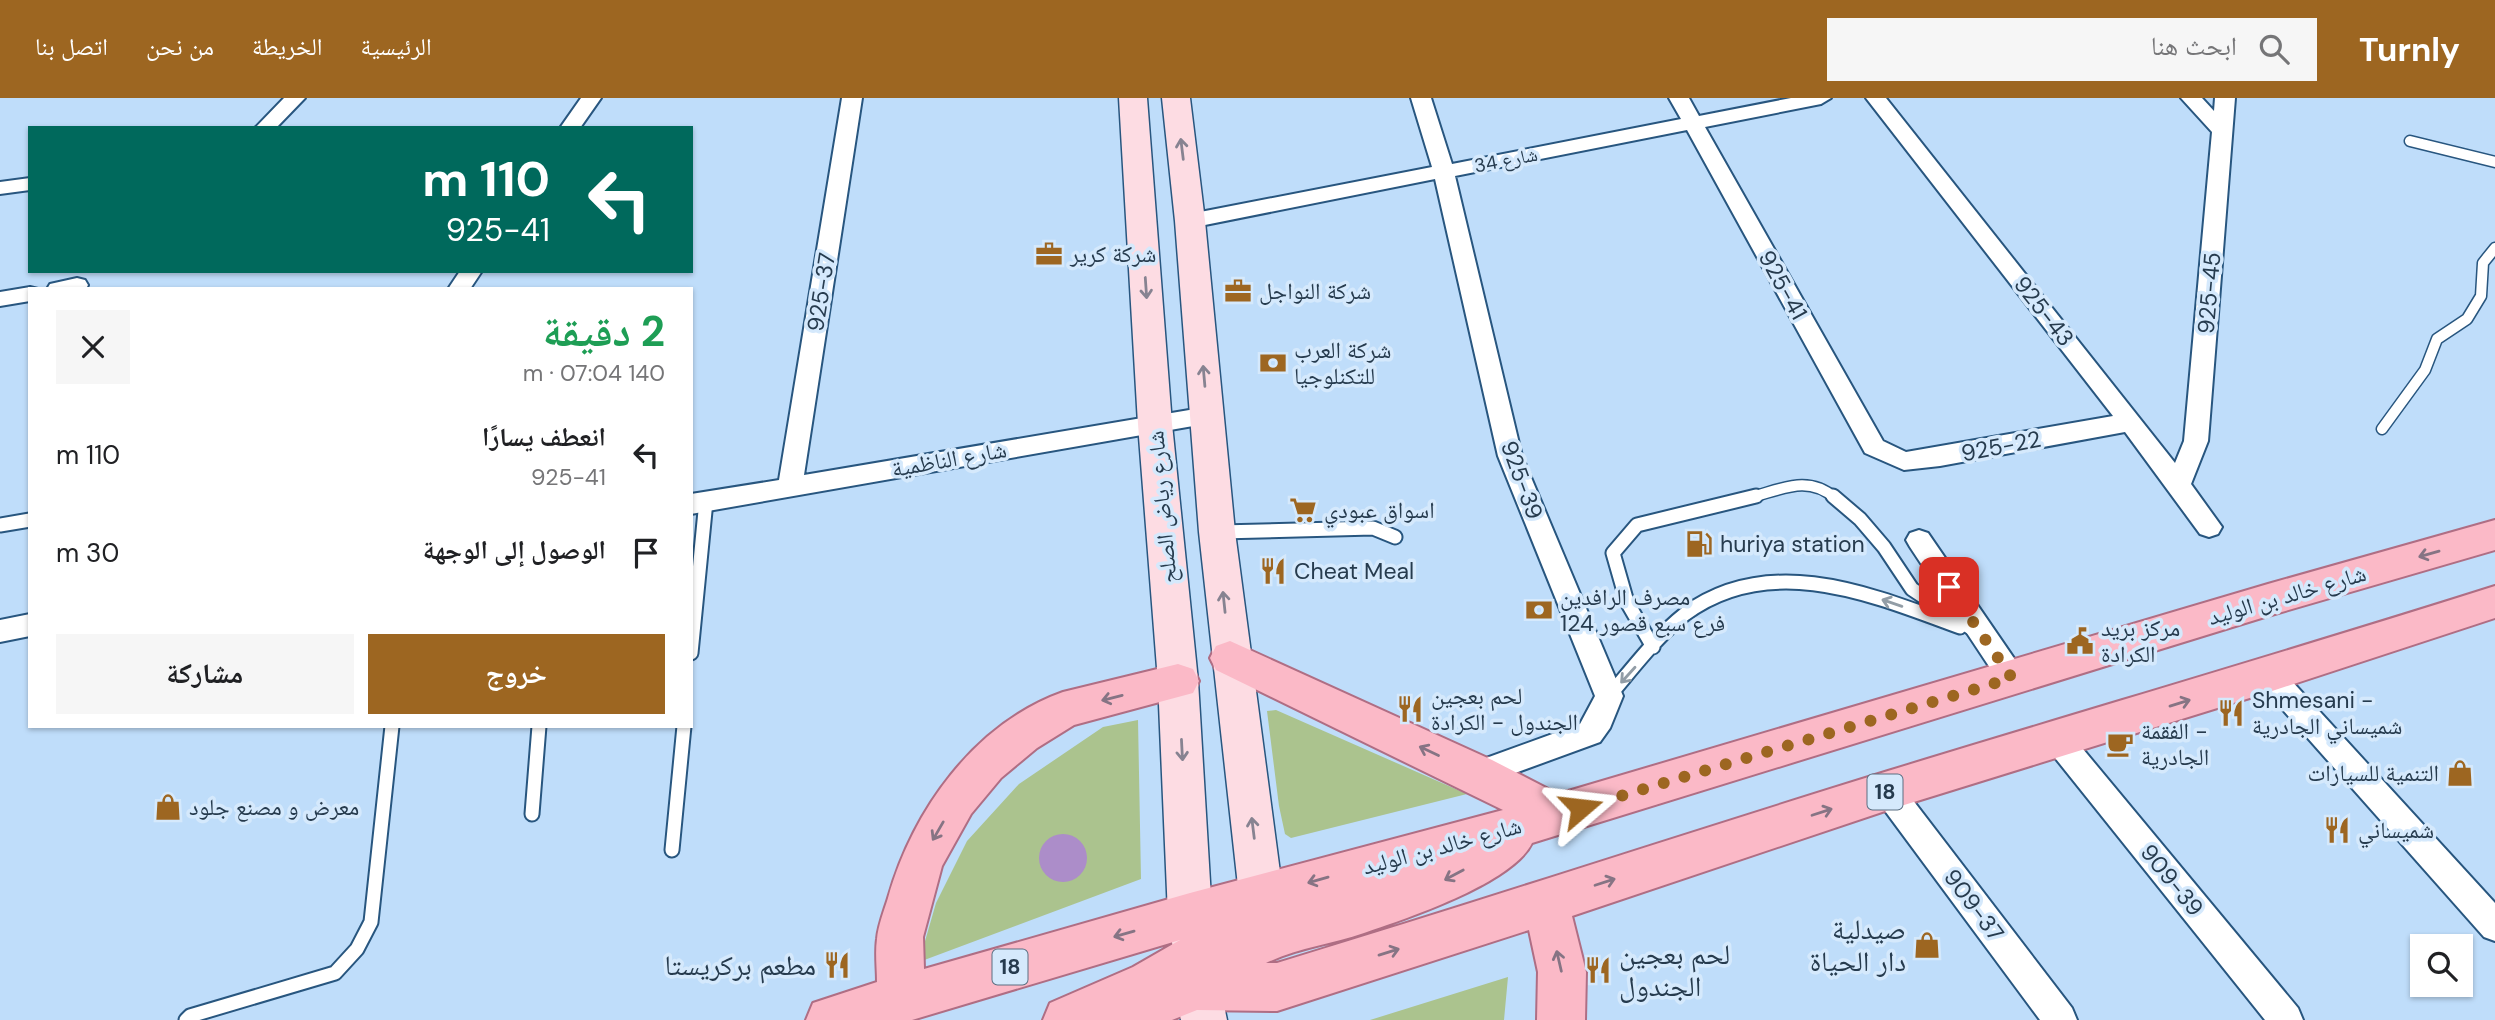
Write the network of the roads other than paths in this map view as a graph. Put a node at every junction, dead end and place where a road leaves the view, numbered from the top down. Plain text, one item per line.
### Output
1 (295, 98) edge
2 (591, 98) edge
3 (852, 98) edge
4 (1133, 98) edge
5 (1176, 98) edge
6 (1421, 98) edge
7 (1679, 98) edge
8 (1821, 98) edge
9 (1876, 98) edge
10 (2191, 98) edge
11 (2225, 98) edge
12 (1692, 123) junction
13 (267, 126) edge
14 (571, 126) edge
15 (2224, 133) junction
16 (2410, 141) dead end
17 (2495, 163) edge
18 (1444, 172) junction
19 (28, 184) edge
20 (0, 188) edge
21 (1191, 221) junction
22 (2495, 248) edge
23 (28, 293) edge
24 (0, 299) edge
25 (1207, 416) junction
26 (2131, 422) junction
27 (1154, 424) junction
28 (2382, 429) dead end
29 (1874, 447) joint
30 (2178, 485) junction
31 (790, 486) junction
32 (699, 503) edge
33 (28, 520) edge
34 (0, 525) edge
35 (2209, 527) dead end
36 (1217, 532) junction
37 (2495, 535) edge
38 (1395, 537) dead end
39 (1919, 540) dead end
40 (2495, 602) edge
41 (693, 616) edge
42 (28, 625) edge
43 (0, 631) edge
44 (1980, 634) junction
45 (1653, 647) junction
46 (1230, 658) junction
47 (2269, 675) junction
48 (2012, 678) junction
49 (1178, 681) junction
50 (1609, 696) junction
51 (392, 728) edge
52 (539, 728) edge
53 (684, 728) edge
54 (2058, 740) junction
55 (1477, 774) junction
56 (1888, 791) junction
57 (532, 814) dead end
58 (1543, 819) junction
59 (672, 850) dead end
60 (1261, 895) junction
61 (1546, 903) junction
62 (1321, 923) junction
63 (2495, 926) edge
64 (1346, 966) junction
65 (1197, 969) edge
66 (901, 998) junction
67 (186, 1020) edge
68 (830, 1020) edge
69 (1067, 1020) edge
70 (1114, 1020) edge
71 (1561, 1020) edge
72 (2060, 1020) edge
73 (2286, 1020) edge

1 - 13 street
2 - 14 street
3 - 31 street, 925-37
4 -> 27 street, شارع رياض الصلح
21 -> 5 street
6 - 18 street, 925-39
7 - 12 street, 925-41
8 - 12 street, شارع 34
9 - 26 street, 925-43
10 - 15 street
11 - 15 street, 925-45
12 - 18 street, شارع 34
12 - 29 street, 925-41
15 - 30 street, 925-45
16 - 17 lane
18 - 21 street, شارع 34
18 - 50 street, 925-39
19 - 20 street
25 -> 21 street
22 - 28 lane
23 - 24 street
25 - 27 street, شارع الناظمية
25 - 36 street
26 - 29 street, 925-22
26 - 30 street, 925-43
27 - 31 street, شارع الناظمية
27 - 49 street, شارع رياض الصلح
30 - 35 street, 925-43
31 - 32 street, شارع الناظمية
32 - 41 lane
33 - 34 lane
36 - 38 lane
46 -> 36 street
37 -> 48 main road, شارع خالد بن الوليد
39 - 44 street
40 - 47 main road, 18
42 - 43 street
44 -> 45 lane
44 - 45 lane
44 - 48 street
45 -> 50 lane
55 -> 46 main road
60 -> 46 street
54 -> 47 main road, 18
47 - 63 street
48 - 58 main road, شارع خالد بن الوليد
49 -> 65 street, شارع رياض الصلح
49 -> 66 main road
50 - 55 street
51 - 67 lane
52 - 57 lane
53 - 59 lane
54 - 56 main road, 18
54 - 73 street, 909-39
55 - 58 main road
61 -> 56 main road, 18
56 - 72 street, 909-37
58 -> 60 main road, شارع خالد بن الوليد
58 -> 62 main road
60 - 65 main road
64 -> 61 main road, 18
71 -> 61 main road
62 - 64 main road
62 - 65 main road
64 - 65 main road, 18
65 -> 66 main road, 18
65 - 69 main road
65 - 70 main road, 18
66 - 68 main road, 18

